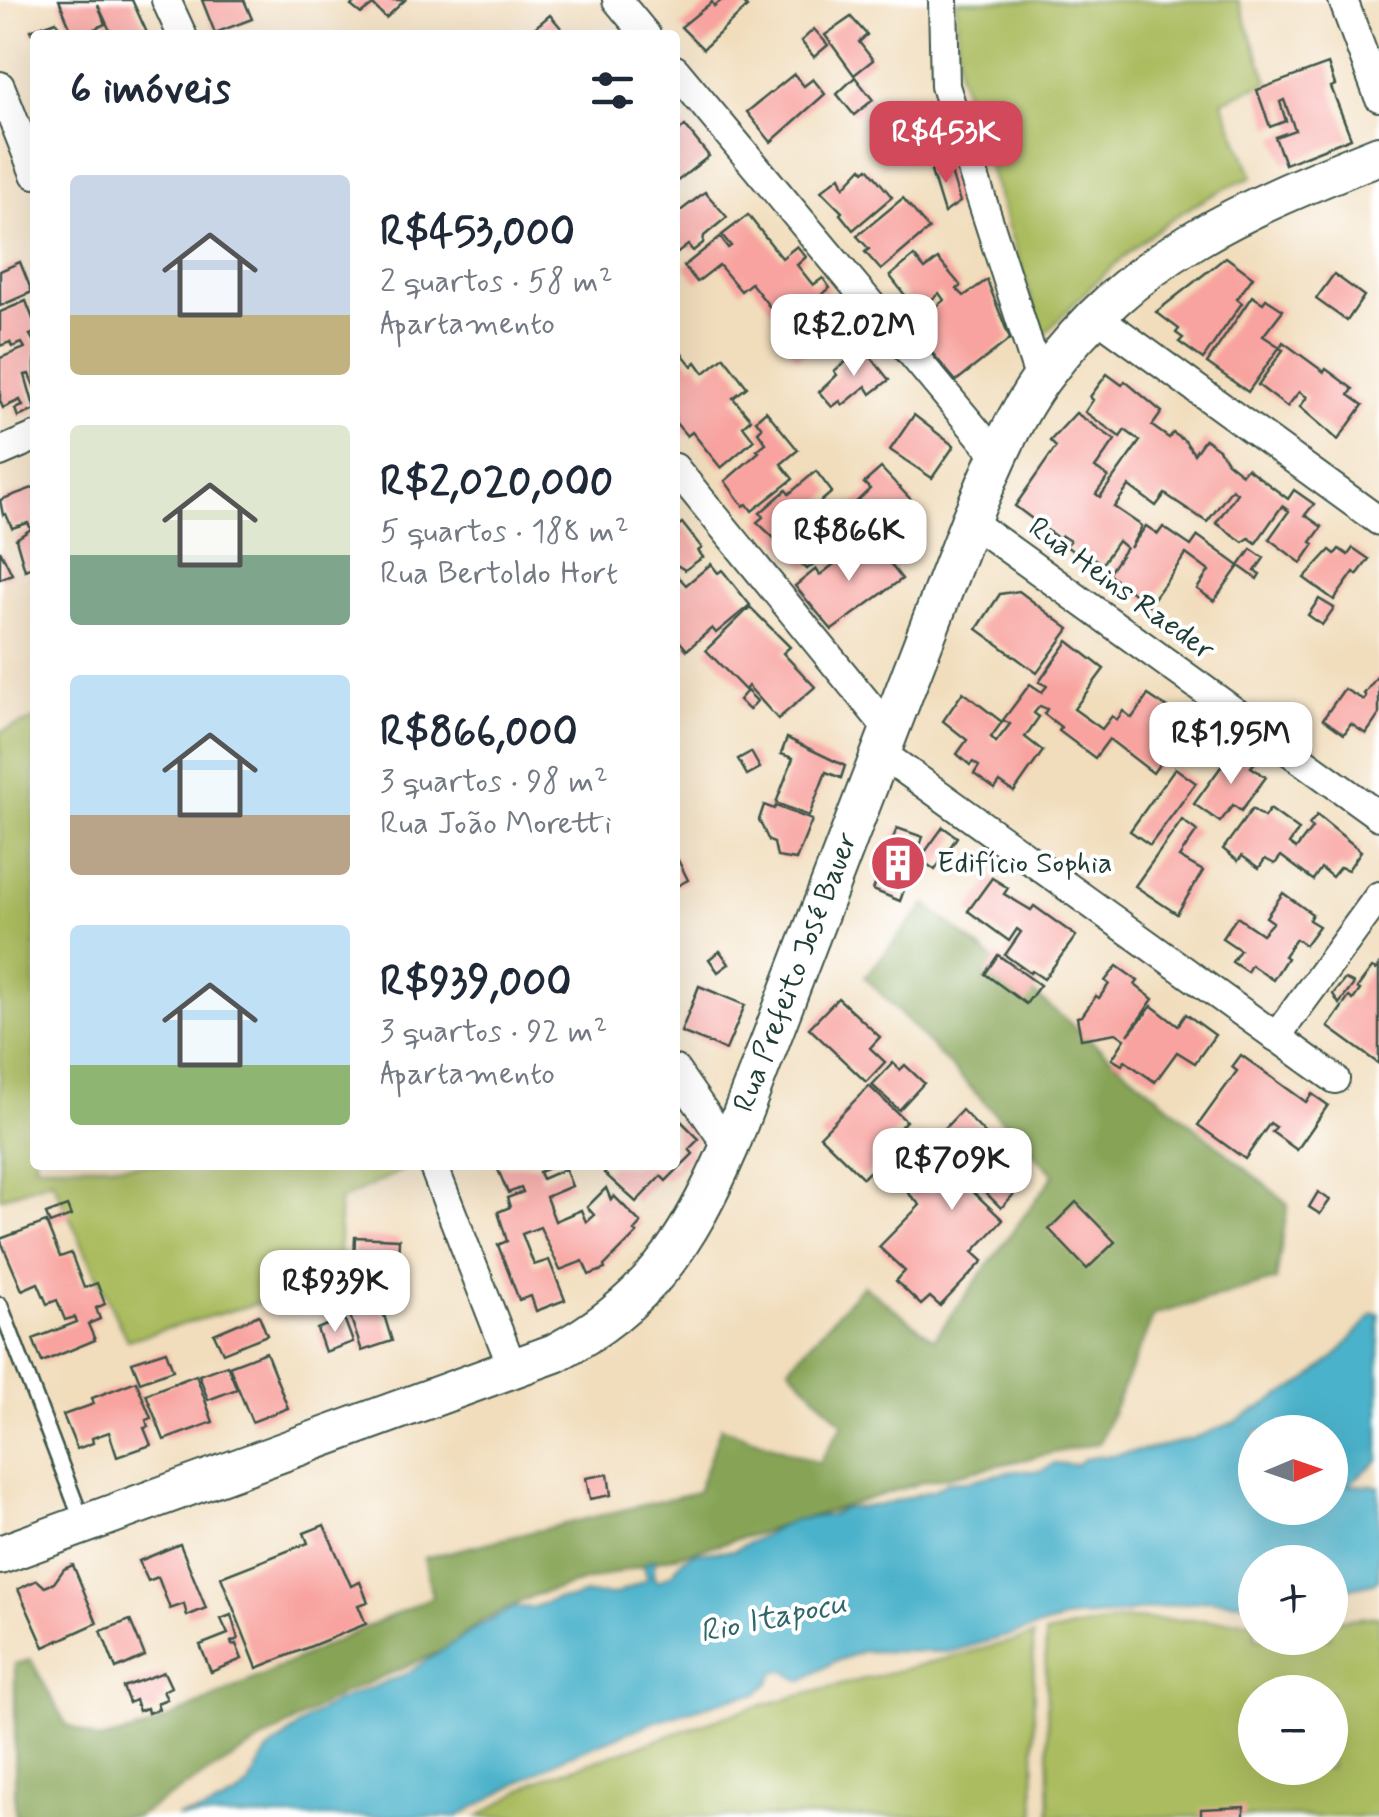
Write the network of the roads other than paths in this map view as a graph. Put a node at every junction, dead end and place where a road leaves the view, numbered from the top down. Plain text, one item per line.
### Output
1 (166, 0) edge
2 (616, 0) edge
3 (942, 0) edge
4 (1343, 0) edge
5 (180, 30) edge
6 (642, 30) edge
7 (680, 76) edge
8 (0, 86) edge
9 (1379, 98) edge
10 (1379, 155) edge
11 (30, 161) edge
12 (1096, 316) junction
13 (1040, 380) junction
14 (30, 440) edge
15 (0, 452) edge
16 (998, 457) junction
17 (680, 475) edge
18 (970, 521) junction
19 (1379, 521) edge
20 (884, 741) junction
21 (1379, 816) edge
22 (1379, 896) edge
23 (1276, 1036) junction
24 (680, 1077) edge
25 (1335, 1079) dead end
26 (728, 1148) junction
27 (435, 1170) edge
28 (0, 1305) edge
29 (514, 1369) junction
30 (83, 1524) junction
31 (0, 1555) edge

1 - 5 street
2 - 6 street
3 - 13 street
4 - 9 street
7 - 16 street
8 - 11 street
10 - 12 street, Rua Prefeito José Bauer
12 - 13 street, Rua Prefeito José Bauer
12 - 19 street
13 - 16 street, Rua Prefeito José Bauer
14 - 15 street
16 - 18 street, Rua Prefeito José Bauer
17 - 20 street
18 - 20 street, Rua Prefeito José Bauer
18 - 21 street, Rua Heins Raeder
20 - 23 street
20 - 26 street, Rua Prefeito José Bauer
22 - 23 street
23 - 25 street
24 - 26 street
26 - 29 street, Rua Prefeito José Bauer
27 - 29 street
28 - 30 lane
29 - 30 street, Rua Prefeito José Bauer
30 - 31 street, Rua Prefeito José Bauer

